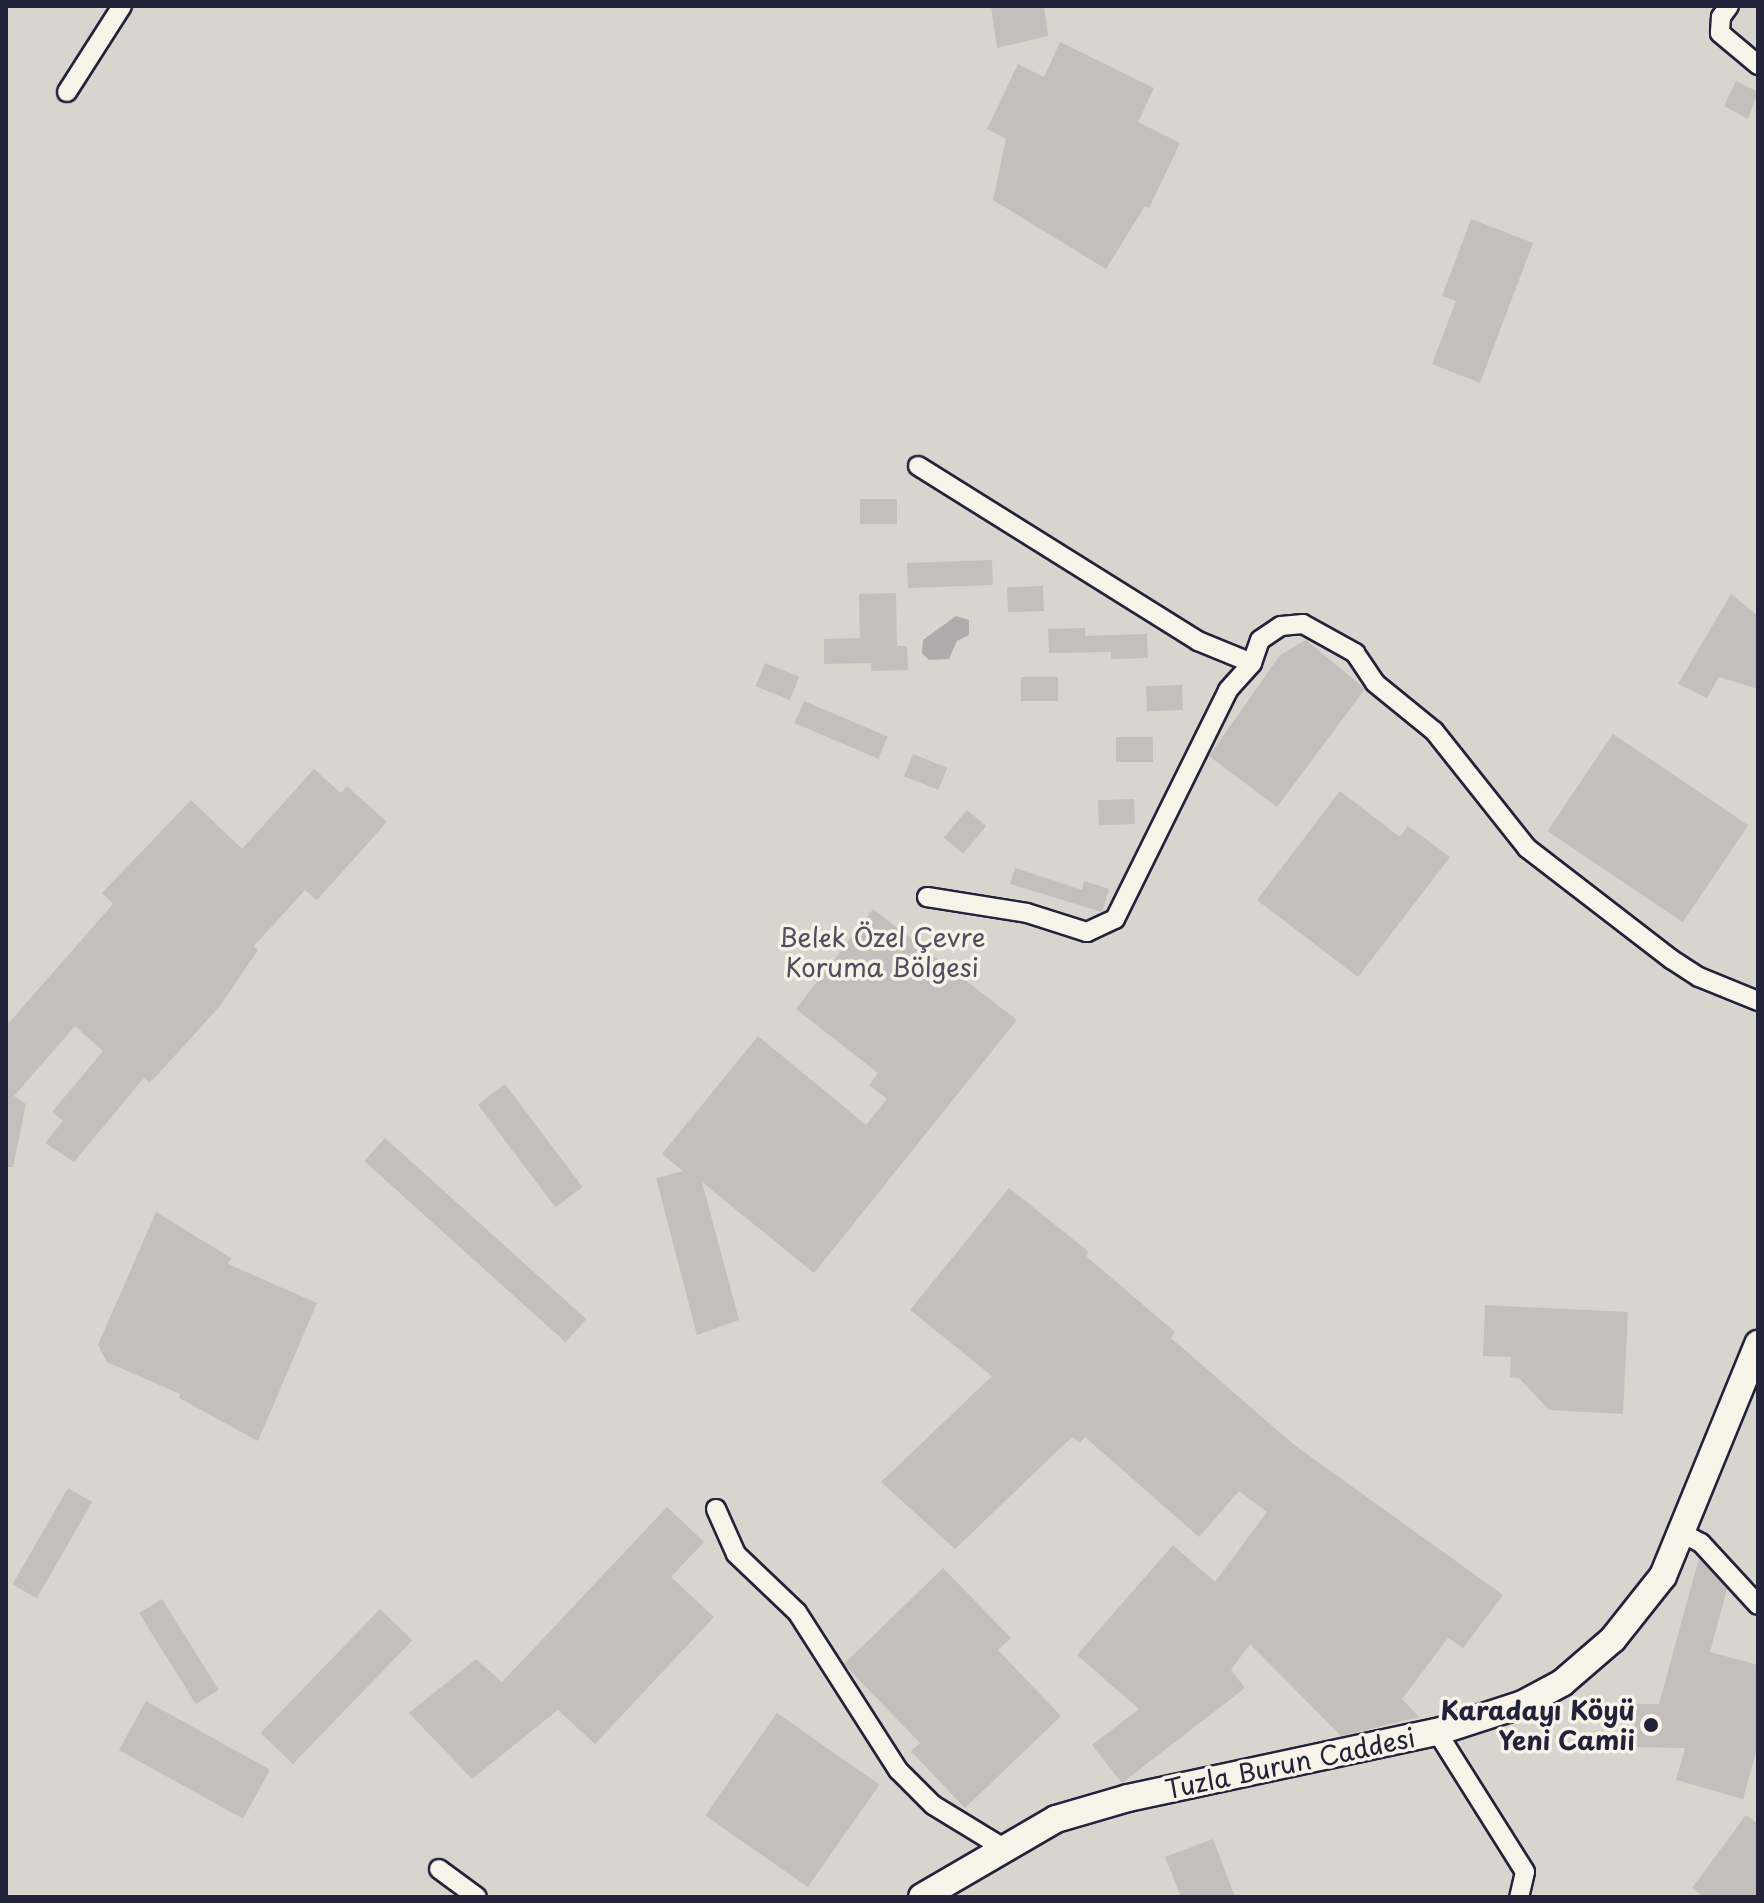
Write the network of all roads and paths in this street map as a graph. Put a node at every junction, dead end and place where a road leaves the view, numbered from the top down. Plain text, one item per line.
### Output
1 (122, 6) edge
2 (1729, 6) edge
3 (1758, 65) edge
4 (67, 92) dead end
5 (918, 466) dead end
6 (1252, 663) junction
7 (927, 897) dead end
8 (1758, 1001) edge
9 (1758, 1344) edge
10 (716, 1509) dead end
11 (1682, 1533) junction
12 (1758, 1605) edge
13 (1437, 1732) junction
14 (1005, 1849) junction
15 (439, 1869) dead end
16 (477, 1897) edge
17 (922, 1897) edge
18 (1519, 1897) edge

1 - 4 street
2 - 3 street
5 - 6 street
6 - 7 street
6 - 8 street
9 - 11 main road, Tuzla Burun Caddesi
10 - 14 street
11 - 12 street
11 - 13 main road, Tuzla Burun Caddesi
13 - 14 main road, Tuzla Burun Caddesi
13 - 18 street
14 - 17 main road, Tuzla Burun Caddesi
15 - 16 street

